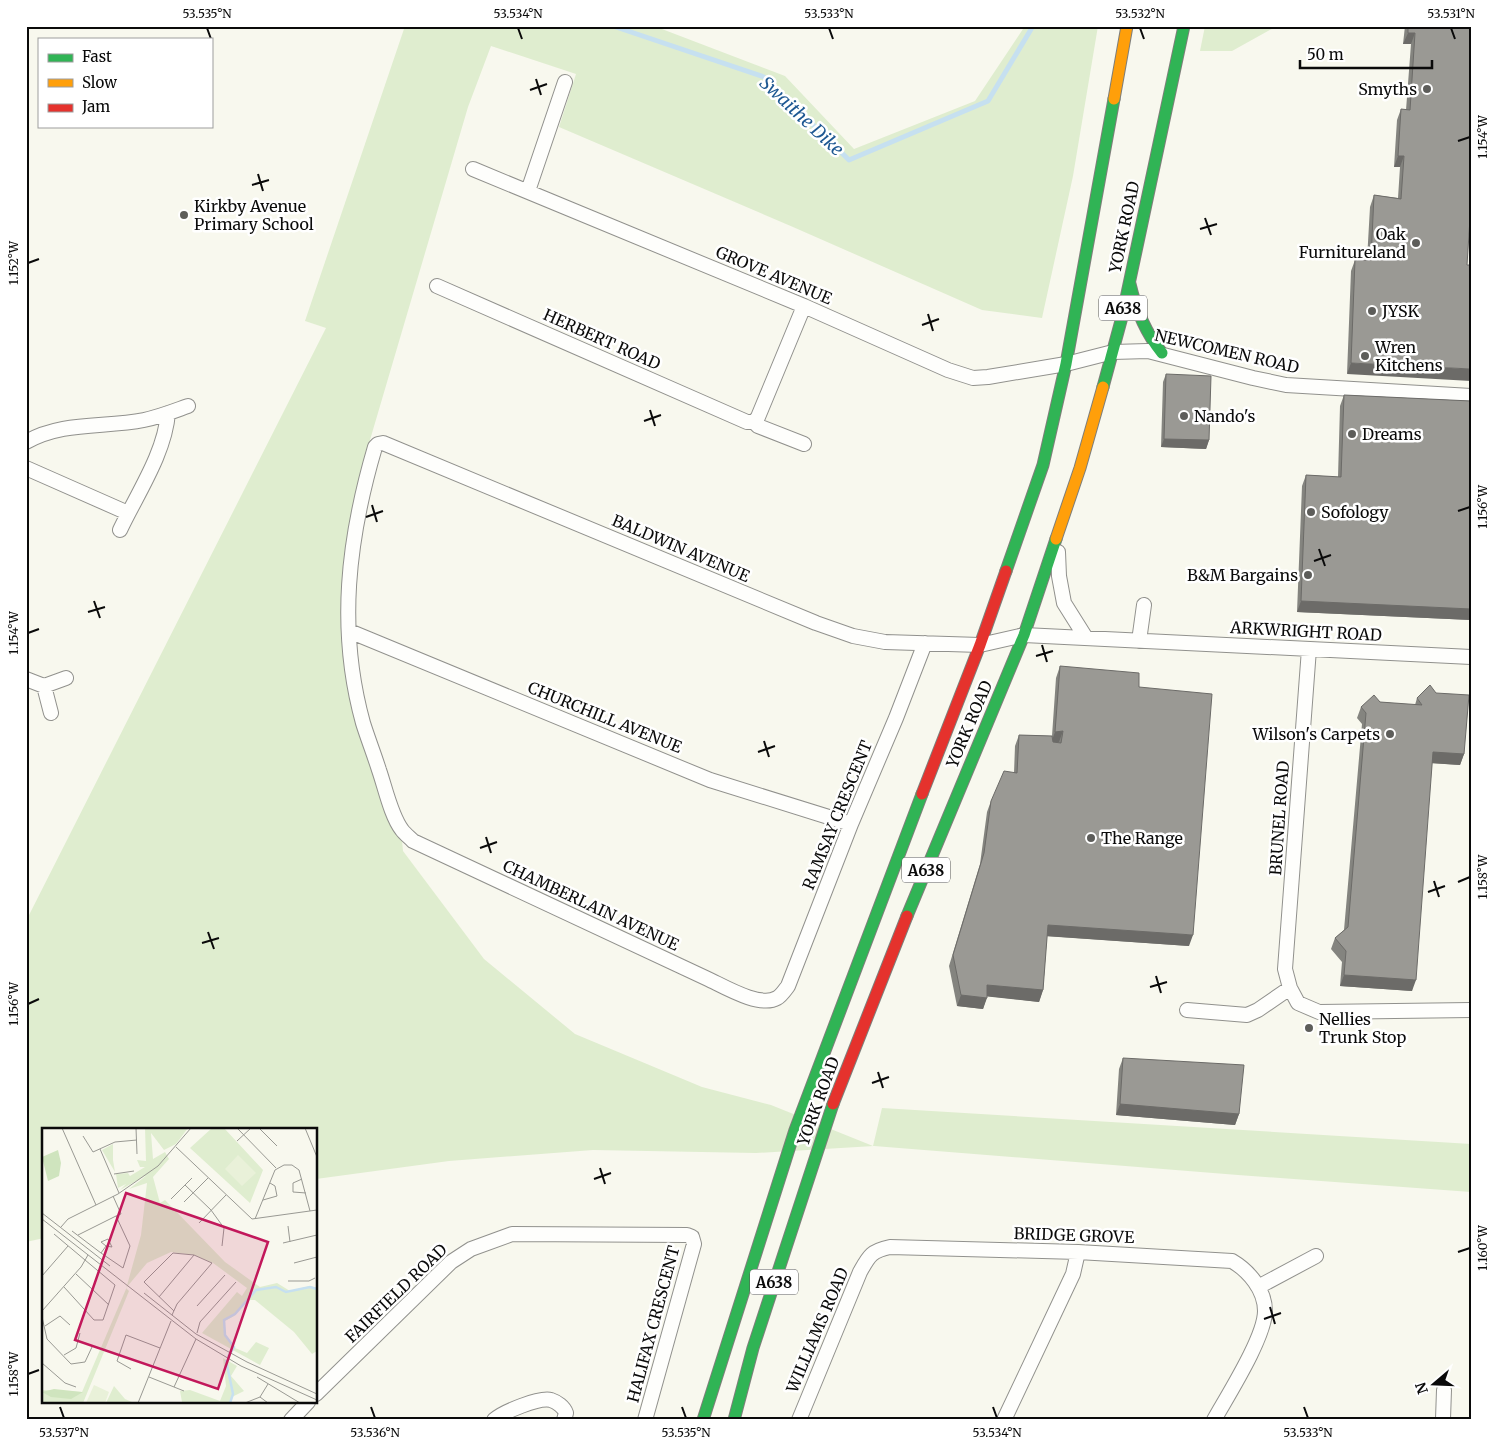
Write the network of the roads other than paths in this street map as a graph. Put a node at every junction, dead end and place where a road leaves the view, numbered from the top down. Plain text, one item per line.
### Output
1 (1127, 26) edge
2 (1184, 26) edge
3 (566, 82) dead end
4 (473, 169) dead end
5 (528, 191) junction
6 (1130, 279) junction
7 (437, 286) dead end
8 (804, 306) junction
9 (1113, 352) junction
10 (1162, 353) junction
11 (1066, 364) junction
12 (1471, 396) edge
13 (188, 406) dead end
14 (168, 413) junction
15 (754, 422) junction
16 (26, 442) edge
17 (378, 444) joint
18 (804, 444) dead end
19 (26, 468) edge
20 (128, 513) junction
21 (120, 530) dead end
22 (1057, 539) junction
23 (1144, 604) dead end
24 (349, 631) junction
25 (1024, 634) junction
26 (1086, 638) junction
27 (1139, 641) junction
28 (925, 643) junction
29 (980, 645) junction
30 (1309, 650) junction
31 (1471, 657) edge
32 (66, 678) dead end
33 (26, 679) edge
34 (44, 686) junction
35 (51, 714) dead end
36 (851, 824) junction
37 (1290, 988) junction
38 (778, 998) joint
39 (1187, 1010) dead end
40 (1471, 1010) edge
41 (692, 1237) joint
42 (1078, 1252) junction
43 (870, 1255) joint
44 (1316, 1256) dead end
45 (1260, 1292) junction
46 (1444, 1390) dead end
47 (318, 1392) edge
48 (306, 1404) edge
49 (291, 1420) edge
50 (494, 1420) edge
51 (564, 1420) edge
52 (645, 1420) edge
53 (703, 1420) edge
54 (734, 1420) edge
55 (799, 1420) edge
56 (1004, 1420) edge
57 (1214, 1420) edge
58 (1442, 1420) edge
59 (1455, 1420) edge

1 - 11 highway, YORK ROAD / A638
2 - 6 highway, YORK ROAD / A638
3 - 5 street
4 - 5 street, GROVE AVENUE
5 - 8 street, GROVE AVENUE
6 - 9 highway, YORK ROAD / A638
6 - 10 highway
7 - 15 street, HERBERT ROAD
8 - 11 street, GROVE AVENUE
8 - 15 street
9 - 10 street, NEWCOMEN ROAD
9 - 11 street, NEWCOMEN ROAD
9 - 22 highway, YORK ROAD / A638
10 - 12 street, NEWCOMEN ROAD
11 - 29 highway, YORK ROAD / A638
13 - 14 street
14 - 16 street
14 - 20 street
15 - 18 street, HERBERT ROAD
17 - 24 street, CHAMBERLAIN AVENUE
17 - 28 street, BALDWIN AVENUE
19 - 20 street
20 - 21 street
22 - 25 highway, YORK ROAD / A638
22 - 26 street
23 - 27 street
24 - 36 street, CHURCHILL AVENUE
24 - 38 street, CHAMBERLAIN AVENUE
25 - 26 street, ARKWRIGHT ROAD
25 - 29 street, ARKWRIGHT ROAD
25 - 54 highway, YORK ROAD / A638
26 - 27 street, ARKWRIGHT ROAD
27 - 30 street, ARKWRIGHT ROAD
28 - 29 street, BALDWIN AVENUE
28 - 36 street, RAMSAY CRESCENT
29 - 53 highway, YORK ROAD / A638
30 - 31 street, ARKWRIGHT ROAD
30 - 37 street, BRUNEL ROAD
32 - 34 street
33 - 34 street
34 - 35 street
36 - 38 street, RAMSAY CRESCENT
37 - 39 street
37 - 40 street, BRUNEL ROAD
41 - 47 street, FAIRFIELD ROAD
41 - 52 street, HALIFAX CRESCENT
42 - 43 street, BRIDGE GROVE
42 - 45 street, BRIDGE GROVE
42 - 56 street
43 - 55 street, WILLIAMS ROAD
44 - 45 street
45 - 57 street
46 - 58 street
48 - 49 street
50 - 51 street
58 - 59 street

